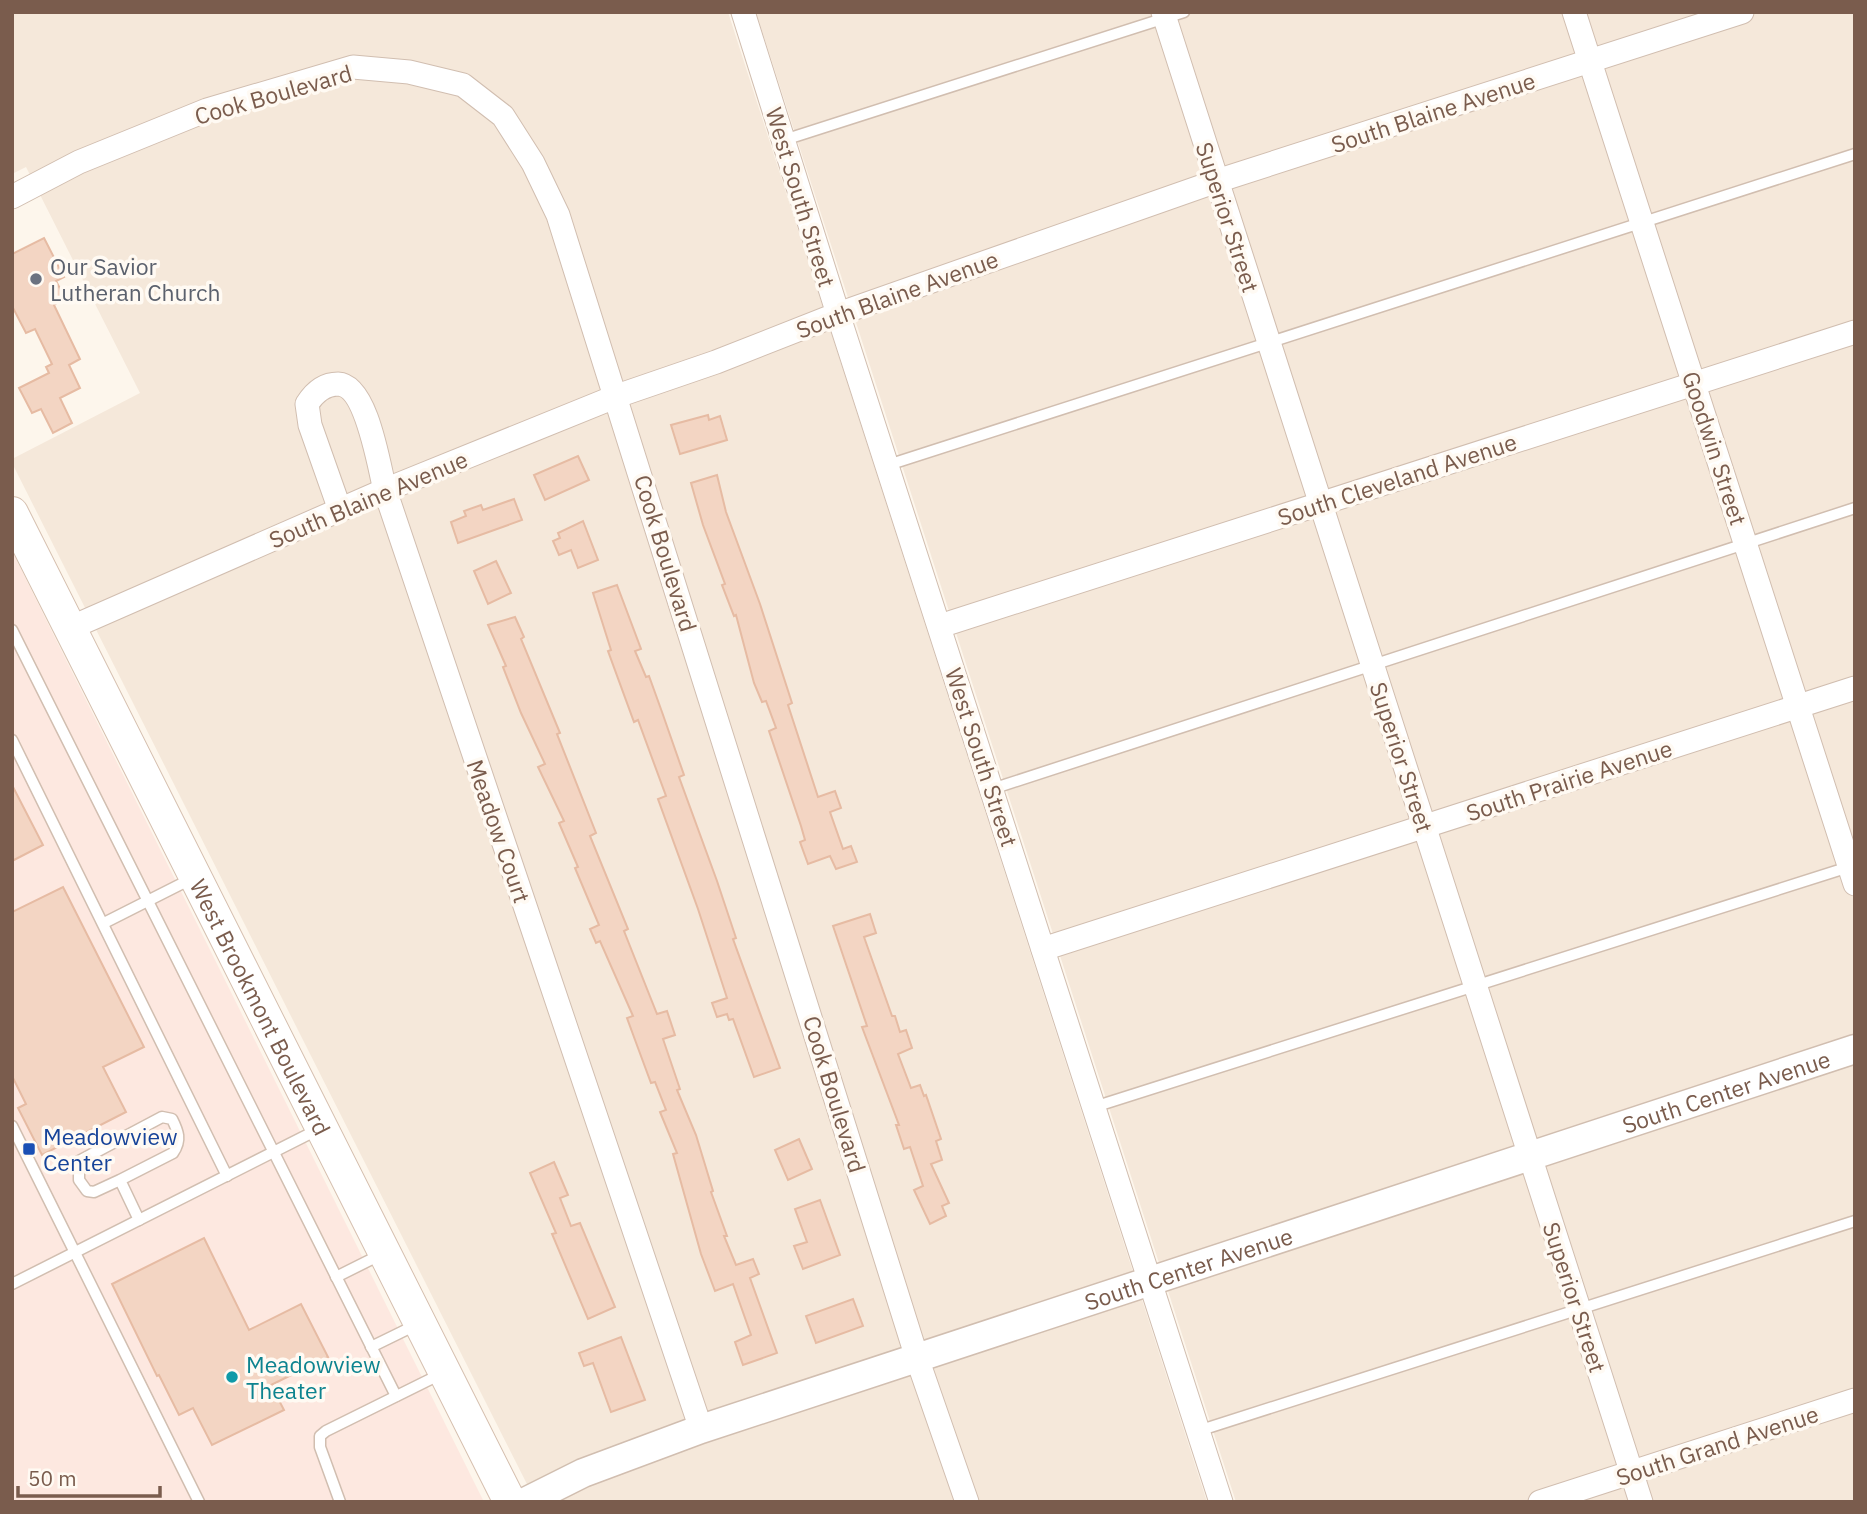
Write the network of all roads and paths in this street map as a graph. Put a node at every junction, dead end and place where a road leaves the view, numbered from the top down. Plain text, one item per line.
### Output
1 (743, 12) edge
2 (1574, 12) edge
3 (1742, 12) edge
4 (1170, 14) edge
5 (1590, 61) junction
6 (784, 140) junction
7 (1855, 154) edge
8 (1217, 181) junction
9 (12, 197) edge
10 (1642, 223) junction
11 (838, 314) junction
12 (1855, 332) edge
13 (1269, 343) junction
14 (1694, 384) junction
15 (617, 396) junction
16 (888, 465) junction
17 (385, 490) junction
18 (1320, 503) junction
19 (1855, 508) edge
20 (340, 510) junction
21 (12, 513) edge
22 (1745, 544) junction
23 (940, 626) junction
24 (70, 628) junction
25 (12, 630) edge
26 (1372, 665) junction
27 (1855, 688) edge
28 (1798, 706) junction
29 (12, 740) edge
30 (992, 789) junction
31 (1424, 827) junction
32 (1853, 872) edge
33 (195, 876) junction
34 (149, 900) junction
35 (104, 923) junction
36 (1043, 949) junction
37 (1475, 986) junction
38 (1855, 1049) edge
39 (1094, 1107) junction
40 (12, 1126) edge
41 (322, 1128) junction
42 (273, 1152) junction
43 (1530, 1156) junction
44 (226, 1176) junction
45 (120, 1180) junction
46 (139, 1220) junction
47 (1855, 1221) edge
48 (75, 1252) junction
49 (385, 1253) junction
50 (336, 1277) junction
51 (1150, 1281) junction
52 (12, 1284) edge
53 (1579, 1309) junction
54 (420, 1322) junction
55 (371, 1347) junction
56 (917, 1358) junction
57 (445, 1372) junction
58 (396, 1396) junction
59 (1855, 1400) edge
60 (701, 1429) junction
61 (1198, 1431) junction
62 (1632, 1472) junction
63 (199, 1502) edge
64 (340, 1502) edge
65 (510, 1502) edge
66 (525, 1502) edge
67 (967, 1502) edge
68 (1221, 1502) edge
69 (1540, 1502) edge
70 (1641, 1502) edge

1 - 6 street, West South Street
2 - 5 street, Goodwin Street
3 - 5 street, South Blaine Avenue
4 - 6 lane
4 - 8 street, Superior Street
5 - 8 street, South Blaine Avenue
5 - 10 street, Goodwin Street
6 - 11 street, West South Street
7 - 10 lane
8 - 11 street, South Blaine Avenue
8 - 13 street, Superior Street
9 - 15 street, Cook Boulevard
10 - 13 lane
10 - 14 street, Goodwin Street
11 - 15 street, South Blaine Avenue
11 - 16 street, West South Street
12 - 14 street, South Cleveland Avenue
13 - 16 lane
13 - 18 street, Superior Street
14 - 18 street, South Cleveland Avenue
14 - 22 street, Goodwin Street
15 - 17 street, South Blaine Avenue
15 - 56 street, Cook Boulevard
16 - 23 street, West South Street
17 - 20 street, South Blaine Avenue
17 - 20 street, Meadow Court
17 - 60 street, Meadow Court
18 - 23 street, South Cleveland Avenue
18 - 26 street, Superior Street
19 - 22 lane
20 - 24 street, South Blaine Avenue
21 - 24 main road, West Brookmont Boulevard
22 - 26 lane
22 - 28 street, Goodwin Street
23 - 30 street, West South Street
24 - 33 main road, West Brookmont Boulevard
25 - 34 lane
26 - 30 lane
26 - 31 street, Superior Street
27 - 28 street, South Prairie Avenue
28 - 31 street, South Prairie Avenue
28 - 32 street, Goodwin Street
29 - 35 lane
30 - 36 street, West South Street
31 - 36 street, South Prairie Avenue
31 - 37 street, Superior Street
32 - 37 lane
33 - 34 lane
33 - 41 main road, West Brookmont Boulevard
34 - 35 lane
34 - 42 lane
35 - 44 lane
36 - 39 street, West South Street
37 - 39 lane
37 - 43 street, Superior Street
38 - 43 street, South Center Avenue
39 - 51 street, West South Street
40 - 48 lane
41 - 42 lane
41 - 49 main road, West Brookmont Boulevard
42 - 44 lane
42 - 50 lane
43 - 51 street, South Center Avenue
43 - 53 street, Superior Street
44 - 46 lane
45 - 45 lane
45 - 46 lane
46 - 48 lane
47 - 53 lane
48 - 52 lane
48 - 63 lane
49 - 50 lane
49 - 54 main road, West Brookmont Boulevard
50 - 55 lane
51 - 56 street, South Center Avenue
51 - 61 street, West South Street
53 - 61 lane
53 - 62 street, Superior Street
54 - 55 lane
54 - 57 main road, West Brookmont Boulevard
55 - 58 lane
56 - 60 street, South Center Avenue
56 - 67 street, Cook Boulevard
57 - 58 lane
57 - 65 main road, West Brookmont Boulevard
58 - 64 lane
59 - 62 street, South Grand Avenue
60 - 66 street, South Center Avenue
61 - 68 street, West South Street
62 - 69 street, South Grand Avenue
62 - 70 street, Superior Street

